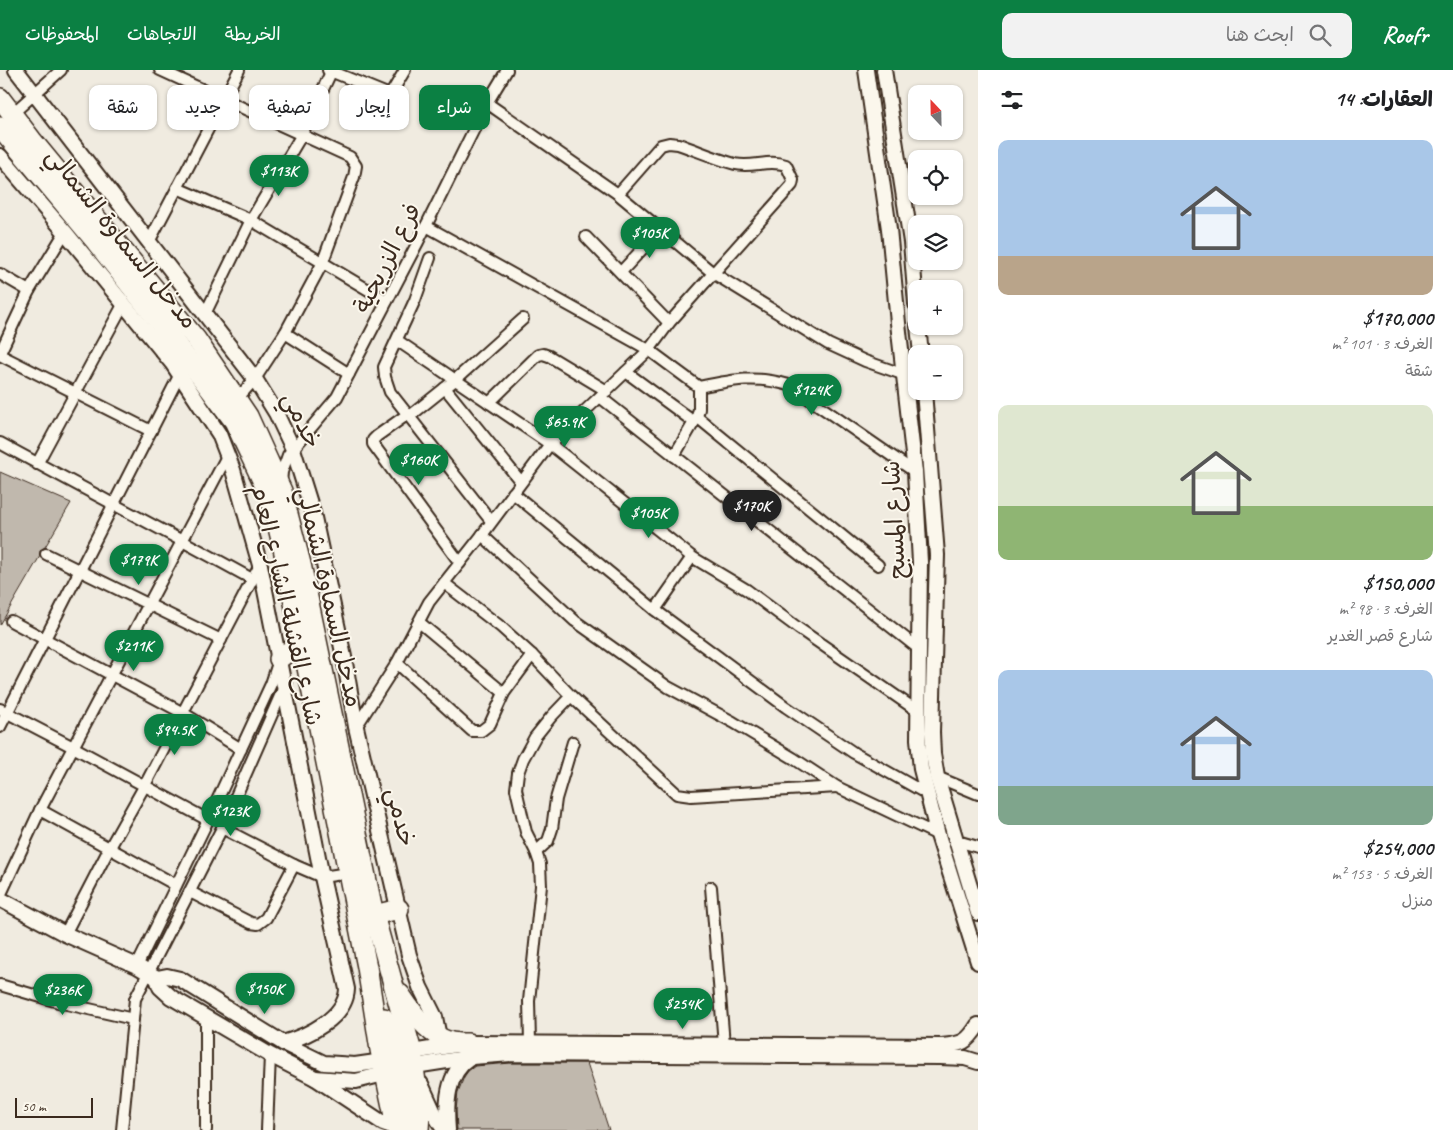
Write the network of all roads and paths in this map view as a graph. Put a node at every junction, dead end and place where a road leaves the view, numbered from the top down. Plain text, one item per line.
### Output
1 (16, 70) edge
2 (61, 70) edge
3 (160, 70) edge
4 (239, 70) edge
5 (405, 70) edge
6 (507, 70) edge
7 (866, 70) edge
8 (884, 70) edge
9 (330, 71) edge
10 (192, 85) edge
11 (231, 85) edge
12 (34, 93) junction
13 (0, 98) edge
14 (490, 98) edge
15 (490, 105) edge
16 (239, 107) edge
17 (6, 121) edge
18 (207, 130) edge
19 (474, 130) edge
20 (301, 136) junction
21 (0, 156) edge
22 (0, 162) edge
23 (0, 171) edge
24 (177, 188) junction
25 (618, 194) junction
26 (251, 220) junction
27 (426, 226) junction
28 (660, 230) junction
29 (65, 232) junction
30 (586, 237) dead end
31 (149, 242) junction
32 (430, 258) dead end
33 (322, 264) junction
34 (621, 272) junction
35 (713, 273) junction
36 (0, 274) edge
37 (914, 280) edge
38 (29, 291) junction
39 (387, 302) junction
40 (124, 303) junction
41 (205, 314) junction
42 (523, 319) dead end
43 (908, 322) edge
44 (669, 323) junction
45 (898, 323) junction
46 (285, 333) junction
47 (398, 341) junction
48 (649, 350) junction
49 (0, 354) edge
50 (626, 372) junction
51 (180, 374) junction
52 (349, 374) junction
53 (904, 375) junction
54 (255, 378) junction
55 (455, 380) junction
56 (699, 387) junction
57 (445, 388) junction
58 (75, 392) junction
59 (603, 394) junction
60 (237, 399) junction
61 (925, 400) edge
62 (489, 403) junction
63 (409, 415) junction
64 (696, 420) junction
65 (151, 430) junction
66 (0, 443) edge
67 (550, 444) junction
68 (291, 452) junction
69 (265, 454) junction
70 (228, 456) junction
71 (674, 456) junction
72 (37, 464) junction
73 (915, 472) junction
74 (521, 482) junction
75 (282, 491) junction
76 (513, 493) junction
77 (113, 505) junction
78 (492, 521) junction
79 (482, 535) junction
80 (183, 540) junction
81 (46, 554) dead end
82 (692, 557) junction
83 (460, 563) junction
84 (260, 564) junction
85 (878, 565) dead end
86 (80, 570) junction
87 (252, 580) junction
88 (444, 583) junction
89 (149, 605) junction
90 (655, 610) junction
91 (11, 620) dead end
92 (419, 622) junction
93 (44, 638) junction
94 (221, 640) junction
95 (301, 642) junction
96 (919, 649) junction
97 (532, 655) junction
98 (279, 659) junction
99 (397, 662) junction
100 (112, 674) junction
101 (284, 687) junction
102 (504, 693) junction
103 (571, 696) junction
104 (3, 711) edge
105 (919, 712) junction
106 (183, 713) junction
107 (0, 727) edge
108 (356, 727) junction
109 (573, 742) dead end
110 (73, 746) junction
111 (241, 749) junction
112 (937, 777) junction
113 (144, 786) junction
114 (837, 787) junction
115 (927, 794) junction
116 (978, 794) edge
117 (40, 810) junction
118 (208, 820) junction
119 (222, 828) junction
120 (938, 835) junction
121 (957, 841) junction
122 (978, 847) edge
123 (109, 849) junction
124 (536, 852) junction
125 (294, 865) junction
126 (348, 873) junction
127 (322, 877) junction
128 (176, 885) junction
129 (711, 887) dead end
130 (190, 892) junction
131 (0, 898) edge
132 (399, 909) junction
133 (978, 913) edge
134 (374, 915) junction
135 (65, 934) junction
136 (383, 951) junction
137 (978, 962) edge
138 (147, 972) junction
139 (0, 985) edge
140 (206, 1018) junction
141 (133, 1019) junction
142 (978, 1025) edge
143 (439, 1036) junction
144 (530, 1042) junction
145 (283, 1043) junction
146 (724, 1044) junction
147 (470, 1050) junction
148 (270, 1054) junction
149 (398, 1063) junction
150 (977, 1063) edge
151 (315, 1078) junction
152 (402, 1129) edge
153 (122, 1130) edge
154 (206, 1130) edge
155 (267, 1130) edge
156 (419, 1130) edge
157 (444, 1130) edge
158 (448, 1130) edge

1 - 12 main road, خدمي
2 - 12 street
3 - 10 street
4 - 11 street
5 - 9 street
6 - 14 street, فرع الزريجية
7 - 45 main road, شارع المسبح
8 - 37 main road
9 - 20 street
12 - 17 street
12 - 31 main road, خدمي
13 - 17 highway, مدخل السماوة الشمالي
15 - 25 street
16 - 20 street
17 - 60 highway, مدخل السماوة الشمالي
17 - 95 highway, مدخل السماوة الشمالي
18 - 24 street
19 - 27 street, فرع الزريجية
20 - 26 street
20 - 33 street
21 - 29 main road, شارع القشلة الشارع العام
22 - 23 street
24 - 26 street
24 - 31 street
25 - 28 street
25 - 35 street
26 - 33 street
26 - 41 street
27 - 39 street, فرع الزريجية
27 - 48 street
28 - 34 street
28 - 35 street
29 - 38 street
29 - 40 main road, شارع القشلة الشارع العام
30 - 34 street
31 - 41 main road, خدمي
32 - 47 street
33 - 39 street
33 - 46 street
34 - 44 street
35 - 44 street
35 - 53 street
36 - 38 street
38 - 49 street
39 - 52 street, فرع الزريجية
40 - 51 main road, شارع القشلة الشارع العام
40 - 58 street
41 - 54 main road, خدمي
42 - 55 street
43 - 45 main road
44 - 48 street
45 - 53 main road, شارع المسبح
46 - 52 street
46 - 54 street
47 - 55 street
47 - 63 street
48 - 50 street
48 - 56 street
49 - 58 street
50 - 59 street
50 - 64 street
51 - 65 street
51 - 70 main road, شارع القشلة الشارع العام
52 - 68 street, فرع الزريجية
53 - 73 main road, شارع المسبح
54 - 60 street
54 - 68 main road, خدمي
55 - 57 street
55 - 62 street
56 - 64 street
56 - 73 street
57 - 63 street
57 - 74 street
58 - 65 street
58 - 72 street
59 - 62 street
59 - 67 street
59 - 71 street
60 - 69 highway, مدخل السماوة الشمالي
61 - 112 main road, شارع المسبح
62 - 67 street
63 - 78 street
63 - 83 street
64 - 71 street
64 - 85 street
65 - 77 street
66 - 72 street
67 - 74 street
67 - 82 street
68 - 69 street
68 - 75 street
68 - 108 main road, خدمي
69 - 75 highway, مدخل السماوة الشمالي
70 - 80 street
70 - 84 main road, شارع القشلة الشارع العام
71 - 96 street
72 - 77 street
73 - 96 main road, شارع المسبح
74 - 76 street
75 - 134 highway, مدخل السماوة الشمالي
76 - 78 street
76 - 90 street
77 - 80 street
77 - 86 street
78 - 79 street
79 - 83 street
79 - 114 street
80 - 87 street
80 - 89 street
81 - 86 street
82 - 90 street
82 - 105 street
83 - 88 street
84 - 87 street
84 - 98 main road, شارع القشلة الشارع العام
86 - 89 street
86 - 93 street
87 - 94 street
88 - 92 street
88 - 97 street
89 - 94 street
89 - 100 street
90 - 115 street
91 - 93 street
92 - 99 street
92 - 102 street
93 - 100 street
93 - 104 street
94 - 106 street
95 - 98 highway
95 - 126 highway, مدخل السماوة الشمالي
96 - 105 main road, شارع المسبح
97 - 102 street
97 - 103 street
98 - 101 main road, شارع القشلة الشارع العام
98 - 111 street
99 - 102 street
99 - 108 street
100 - 106 street
100 - 110 street
101 - 119 street
101 - 127 main road, شارع القشلة الشارع العام
103 - 114 street
103 - 124 street
104 - 107 street
104 - 110 street
105 - 115 main road, شارع المسبح
106 - 111 street
106 - 113 street
108 - 132 main road, خدمي
109 - 124 street
110 - 113 street
110 - 117 street
111 - 118 street
112 - 116 street
112 - 121 main road, شارع المسبح
113 - 118 street
113 - 123 street
114 - 120 street
115 - 120 main road, شارع المسبح
117 - 123 street
117 - 131 street
118 - 128 street
119 - 125 street
119 - 130 street
120 - 137 main road, شارع المسبح
121 - 122 street
121 - 133 main road, شارع المسبح
123 - 128 street
123 - 135 street
124 - 144 street
125 - 127 street
125 - 130 street
126 - 127 street
126 - 149 highway, مدخل السماوة الشمالي
127 - 145 main road, شارع القشلة الشارع العام
128 - 138 street
129 - 146 street
130 - 138 street
131 - 135 main road
132 - 134 highway
132 - 143 main road, خدمي
134 - 136 highway, مدخل السماوة الشمالي
135 - 138 main road
136 - 143 highway
136 - 149 highway, مدخل السماوة الشمالي
138 - 140 main road
138 - 141 street
138 - 145 main road
139 - 141 street
140 - 148 main road
140 - 154 street
141 - 153 street
142 - 146 main road
143 - 147 highway
144 - 146 main road
144 - 147 main road
145 - 149 main road
147 - 149 main road
147 - 150 main road
147 - 158 main road
148 - 151 main road
148 - 155 street
149 - 151 main road
149 - 152 highway
149 - 156 highway, مدخل السماوة الشمالي
149 - 157 main road
151 - 152 main road

